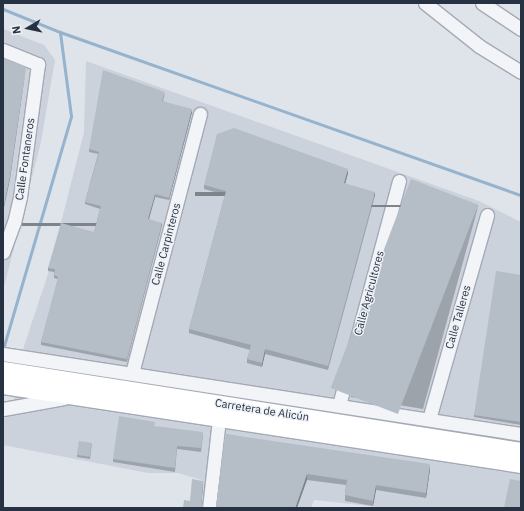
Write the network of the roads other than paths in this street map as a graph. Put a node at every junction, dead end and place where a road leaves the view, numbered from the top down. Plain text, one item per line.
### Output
1 (425, 3) edge
2 (482, 3) edge
3 (521, 29) edge
4 (3, 50) edge
5 (521, 72) edge
6 (200, 114) dead end
7 (399, 181) dead end
8 (487, 215) dead end
9 (3, 252) edge
10 (3, 354) edge
11 (132, 374) junction
12 (6, 378) edge
13 (78, 396) junction
14 (339, 405) junction
15 (3, 409) edge
16 (219, 419) junction
17 (428, 419) junction
18 (521, 434) edge
19 (521, 451) edge
20 (521, 464) edge
21 (209, 508) edge

1 - 5 street
2 - 3 street
4 - 9 street, Calle Fontaneros
6 - 11 street, Calle Carpinteros
7 - 14 street, Calle Agricultores
8 - 17 street, Calle Talleres
10 - 11 street
11 - 14 street
12 - 13 main road, Carretera de Alicún
12 - 19 main road, Carretera de Alicún
13 - 15 street
13 - 16 main road, Carretera de Alicún
14 - 17 street
16 - 20 main road, Carretera de Alicún
16 - 21 street
17 - 18 street

